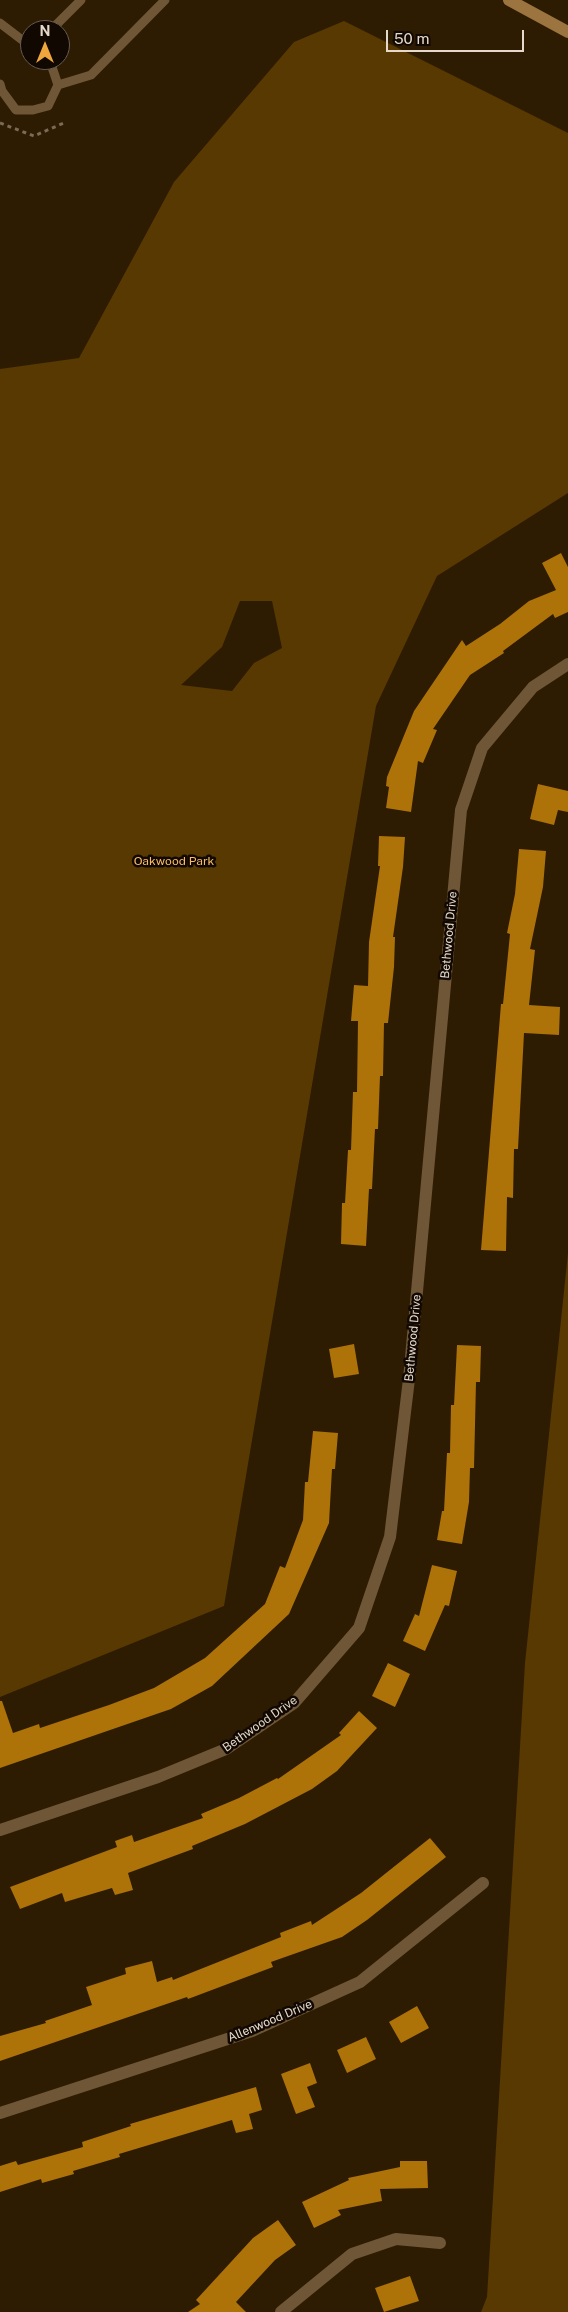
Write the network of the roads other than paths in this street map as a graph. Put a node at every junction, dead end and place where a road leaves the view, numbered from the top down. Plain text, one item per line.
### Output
1 (81, 0) edge
2 (165, 0) edge
3 (509, 0) edge
4 (61, 20) edge
5 (0, 24) edge
6 (568, 32) edge
7 (20, 39) edge
8 (53, 70) edge
9 (0, 84) edge
10 (58, 86) junction
11 (568, 664) edge
12 (0, 1830) edge
13 (483, 1883) dead end
14 (0, 2113) edge
15 (440, 2243) dead end
16 (281, 2312) edge

1 - 4 lane
2 - 10 lane
3 - 6 main road
5 - 7 lane
8 - 10 lane
9 - 10 lane
11 - 12 street, Bethwood Drive
13 - 14 street, Allenwood Drive
15 - 16 street

